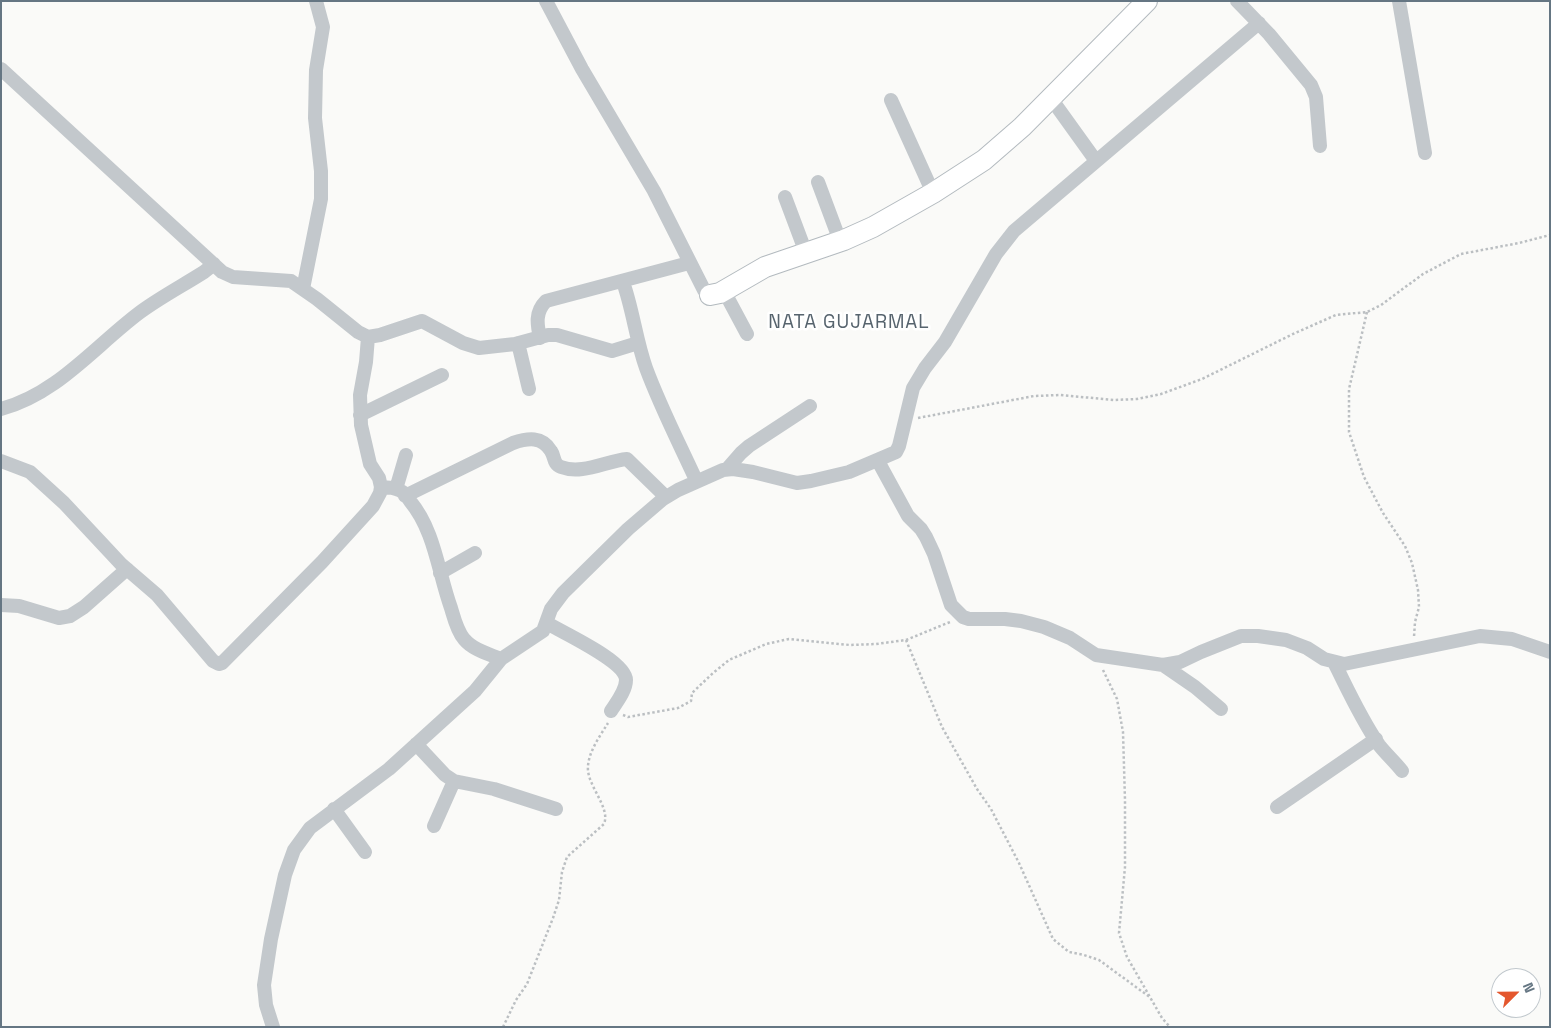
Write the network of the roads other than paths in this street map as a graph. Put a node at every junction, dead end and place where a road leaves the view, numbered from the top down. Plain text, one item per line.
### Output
1 (316, 1) edge
2 (546, 1) edge
3 (1148, 1) edge
4 (1237, 1) edge
5 (1399, 1) edge
6 (1259, 23) junction
7 (1, 69) edge
8 (1050, 97) junction
9 (892, 100) dead end
10 (1320, 146) dead end
11 (1425, 153) dead end
12 (1096, 161) junction
13 (818, 182) dead end
14 (933, 193) junction
15 (785, 197) dead end
16 (840, 241) junction
17 (806, 253) junction
18 (690, 263) junction
19 (214, 264) junction
20 (623, 282) junction
21 (303, 289) junction
22 (717, 293) junction
23 (747, 334) dead end
24 (368, 337) junction
25 (540, 338) junction
26 (518, 343) junction
27 (638, 343) junction
28 (442, 375) dead end
29 (529, 389) dead end
30 (810, 406) dead end
31 (1, 409) edge
32 (360, 415) junction
33 (406, 455) dead end
34 (1, 461) edge
35 (878, 461) junction
36 (727, 469) junction
37 (696, 480) junction
38 (381, 487) junction
39 (401, 492) junction
40 (666, 497) junction
41 (475, 553) dead end
42 (127, 569) junction
43 (440, 573) junction
44 (1, 605) edge
45 (546, 623) junction
46 (1550, 652) edge
47 (501, 659) junction
48 (1334, 662) junction
49 (1163, 665) junction
50 (1221, 709) dead end
51 (611, 711) road end
52 (1376, 739) junction
53 (416, 744) junction
54 (1402, 771) dead end
55 (454, 781) junction
56 (1277, 807) dead end
57 (334, 809) junction
58 (556, 809) dead end
59 (434, 826) dead end
60 (365, 852) dead end
61 (274, 1027) edge

1 - 21 street
2 - 18 street
3 - 8 street
4 - 6 street
5 - 11 street
6 - 10 street
6 - 12 street
7 - 19 street
8 - 12 street
8 - 14 street
9 - 14 street
12 - 35 street
13 - 16 street
14 - 16 street
15 - 17 street
16 - 17 street
17 - 22 street
18 - 20 street
18 - 22 street
19 - 21 street
19 - 31 street
20 - 25 street
20 - 27 street
21 - 24 street
22 - 23 street
24 - 26 street
24 - 32 street
25 - 26 street
25 - 27 street
26 - 29 street
27 - 37 street
28 - 32 street
30 - 36 street
32 - 38 street
33 - 39 street
34 - 42 street
35 - 36 street
35 - 49 street
36 - 37 street
37 - 40 street
38 - 39 street
38 - 42 street
39 - 40 street
39 - 43 street
40 - 45 street
41 - 43 street
42 - 44 street
43 - 47 street
45 - 47 street
45 - 51 street
46 - 48 street
47 - 53 street
48 - 49 street
48 - 52 street
49 - 50 street
52 - 54 street
52 - 56 street
53 - 55 street
53 - 57 street
55 - 58 street
55 - 59 street
57 - 60 street
57 - 61 street

